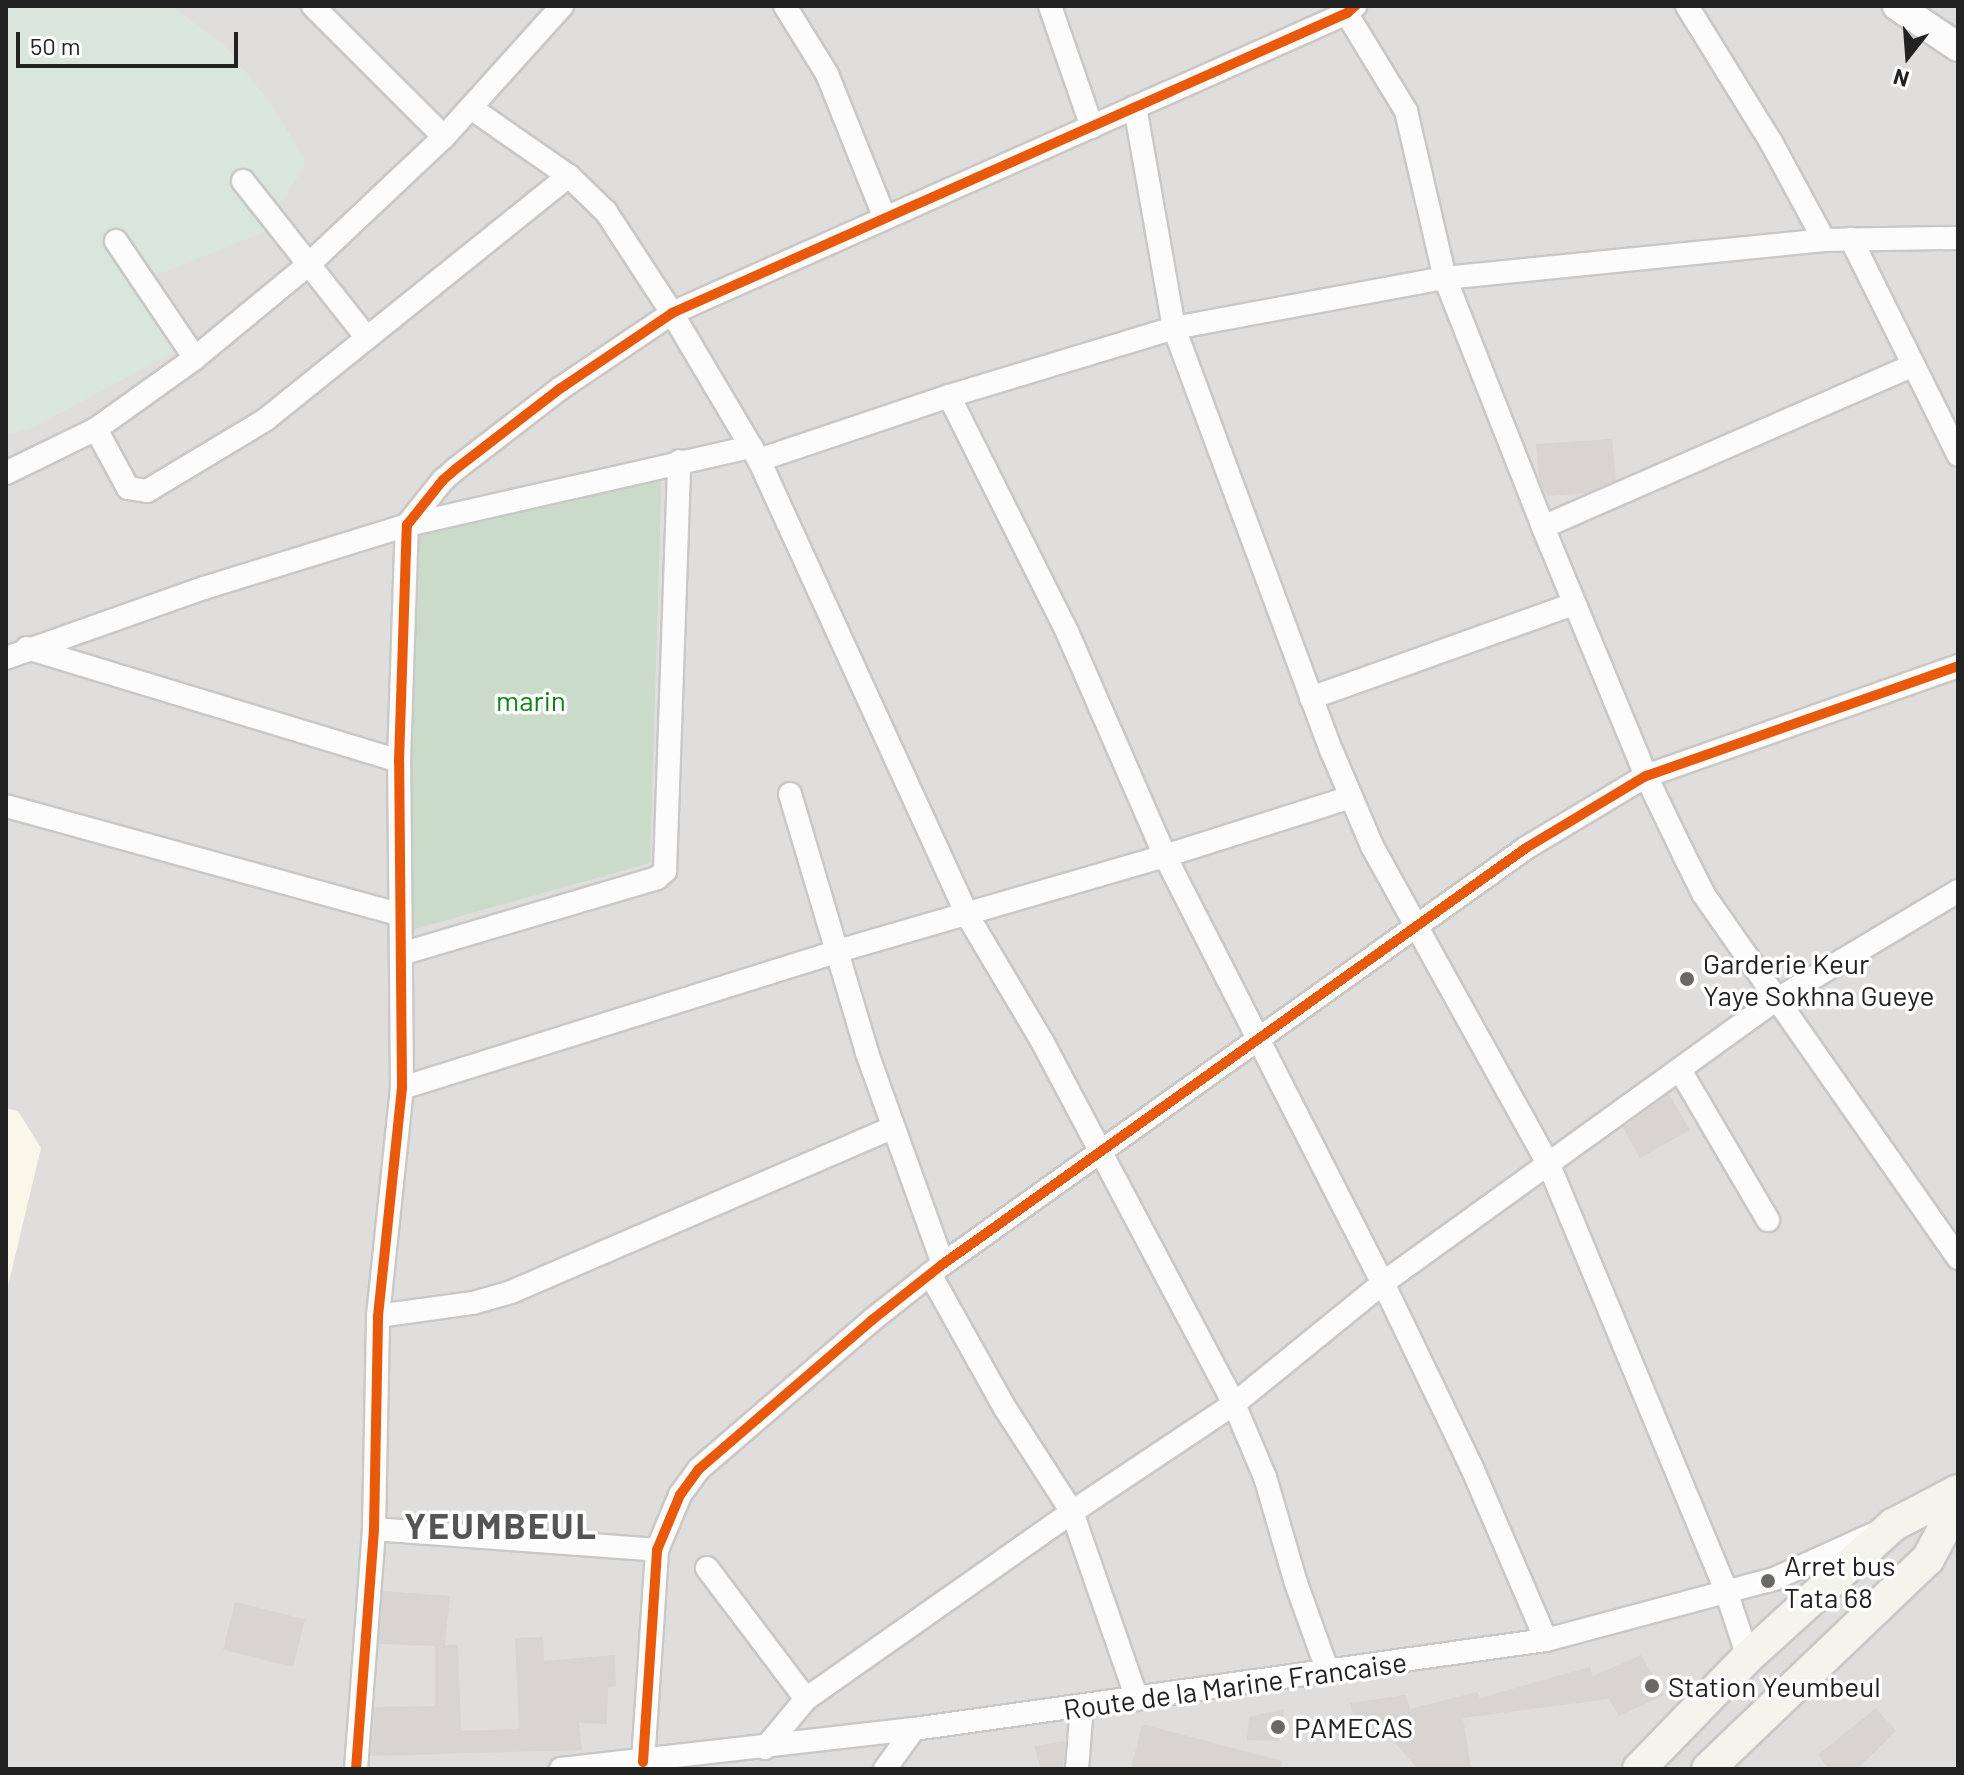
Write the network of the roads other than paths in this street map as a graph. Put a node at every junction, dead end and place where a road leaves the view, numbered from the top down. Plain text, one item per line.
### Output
1 (313, 6) edge
2 (562, 6) edge
3 (785, 6) edge
4 (1050, 6) edge
5 (1687, 6) edge
6 (1897, 6) edge
7 (1348, 8) edge
8 (1958, 47) edge
9 (1135, 107) junction
10 (471, 108) junction
11 (1092, 127) junction
12 (444, 137) junction
13 (569, 176) junction
14 (243, 181) dead end
15 (885, 218) junction
16 (1958, 238) edge
17 (1851, 239) junction
18 (1824, 240) junction
19 (116, 241) dead end
20 (308, 265) junction
21 (1445, 278) junction
22 (672, 313) junction
23 (1174, 328) junction
24 (366, 337) junction
25 (195, 358) junction
26 (1912, 366) junction
27 (949, 396) junction
28 (96, 429) junction
29 (755, 454) junction
30 (1958, 455) edge
31 (679, 461) junction
32 (6, 473) edge
33 (407, 525) junction
34 (1543, 527) junction
35 (1574, 604) junction
36 (27, 648) junction
37 (6, 658) edge
38 (1958, 666) edge
39 (1311, 698) junction
40 (399, 761) junction
41 (1646, 776) junction
42 (790, 794) dead end
43 (1351, 797) junction
44 (6, 806) edge
45 (1165, 856) junction
46 (1958, 891) edge
47 (966, 913) junction
48 (399, 914) junction
49 (1417, 929) junction
50 (838, 951) junction
51 (401, 954) junction
52 (1776, 1000) junction
53 (1259, 1039) junction
54 (1680, 1070) junction
55 (402, 1088) junction
56 (892, 1128) junction
57 (1100, 1155) junction
58 (1549, 1165) junction
59 (1768, 1220) dead end
60 (1958, 1258) edge
61 (937, 1269) junction
62 (1383, 1283) junction
63 (378, 1316) junction
64 (1234, 1404) junction
65 (1958, 1491) edge
66 (1958, 1502) edge
67 (1072, 1512) junction
68 (1893, 1525) junction
69 (374, 1529) junction
70 (657, 1550) junction
71 (707, 1568) dead end
72 (1726, 1591) junction
73 (1546, 1640) junction
74 (1748, 1657) junction
75 (1328, 1672) junction
76 (806, 1699) junction
77 (1137, 1699) junction
78 (1082, 1706) junction
79 (914, 1729) junction
80 (765, 1748) junction
81 (643, 1762) junction
82 (356, 1769) edge
83 (561, 1769) edge
84 (885, 1769) edge
85 (1077, 1769) edge
86 (1639, 1769) edge
87 (1708, 1769) edge

1 - 12 street
2 - 10 street
3 - 15 street
4 - 11 street
5 - 18 street
6 - 8 street
7 - 9 street
7 - 21 street
9 - 11 street
9 - 23 street
10 - 12 street
10 - 13 street
11 - 15 street
12 - 20 street
13 - 22 street
13 - 24 street
14 - 20 street
15 - 22 street
16 - 17 street
17 - 18 street
17 - 26 street
18 - 21 street
19 - 25 street
20 - 24 street
20 - 25 street
21 - 23 street
21 - 34 street
22 - 29 street
22 - 33 street
23 - 27 street
23 - 39 street
24 - 28 street
25 - 28 street
26 - 30 street
26 - 34 street
27 - 29 street
27 - 45 street
28 - 32 street
29 - 31 street
29 - 47 street
31 - 33 street
31 - 51 street
33 - 36 street
33 - 40 street
34 - 35 street
35 - 39 street
35 - 41 street
36 - 37 street
36 - 40 street
38 - 41 street
39 - 43 street
40 - 48 street
41 - 49 street
41 - 52 street
42 - 50 street
43 - 45 street
43 - 49 street
44 - 48 street
45 - 47 street
45 - 53 street
46 - 52 street
47 - 50 street
47 - 57 street
48 - 51 street
49 - 53 street
49 - 58 street
50 - 55 street
50 - 56 street
51 - 55 street
52 - 54 street
52 - 60 street
53 - 57 street
53 - 62 street
54 - 58 street
54 - 59 street
55 - 63 street
56 - 61 street
56 - 63 street
57 - 61 street
57 - 64 street
58 - 62 street
58 - 72 street
61 - 67 street
61 - 70 street
62 - 64 street
62 - 73 street
63 - 69 street
64 - 67 street
64 - 75 street
65 - 68 main road
66 - 87 main road
67 - 76 street
67 - 77 street
68 - 72 street, Route de la Marine Francaise
68 - 74 main road
69 - 70 street
69 - 82 street
70 - 81 street
71 - 76 street
72 - 73 street, Route de la Marine Francaise
72 - 74 street
73 - 75 street, Route de la Marine Francaise
74 - 86 main road
75 - 77 street, Route de la Marine Francaise
76 - 80 street
77 - 78 street, Route de la Marine Francaise
78 - 79 street, Route de la Marine Francaise
78 - 85 street
79 - 80 street, Route de la Marine Francaise
79 - 84 street
80 - 81 street, Route de la Marine Francaise
81 - 83 street, Route de la Marine Francaise

